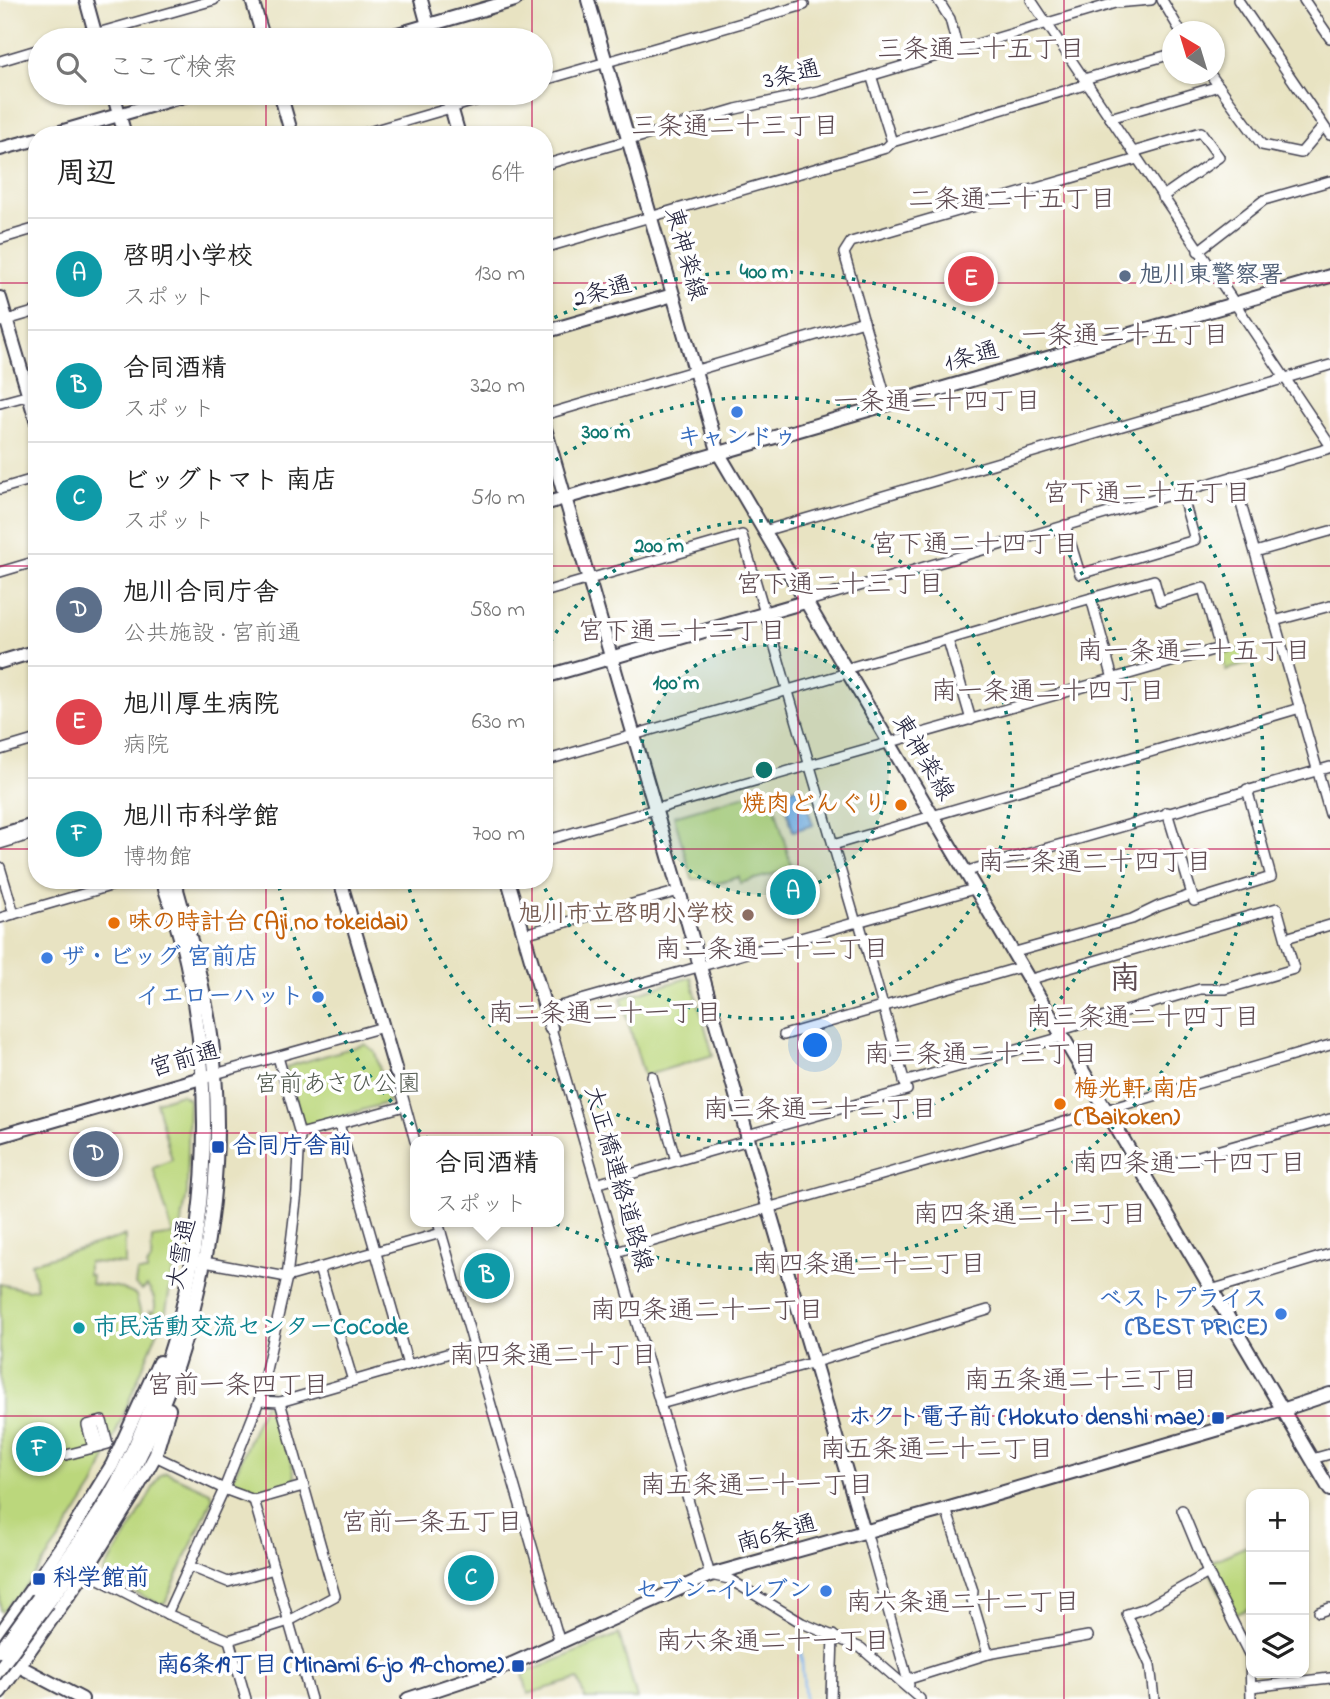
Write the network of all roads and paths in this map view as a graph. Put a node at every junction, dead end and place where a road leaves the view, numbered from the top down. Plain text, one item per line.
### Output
1 (86, 0) edge
2 (214, 0) edge
3 (253, 0) edge
4 (421, 0) edge
5 (515, 0) edge
6 (589, 0) edge
7 (938, 0) edge
8 (1031, 0) edge
9 (1151, 0) edge
10 (1162, 0) edge
11 (1238, 0) edge
12 (1304, 0) edge
13 (804, 5) dead end
14 (1174, 21) edge
15 (1047, 24) junction
16 (428, 26) junction
17 (94, 28) edge
18 (125, 28) edge
19 (261, 28) edge
20 (421, 28) edge
21 (1330, 38) edge
22 (958, 50) junction
23 (28, 53) edge
24 (1162, 57) edge
25 (0, 61) edge
26 (606, 62) junction
27 (871, 75) junction
28 (553, 77) edge
29 (1086, 82) junction
30 (1219, 86) joint
31 (116, 105) edge
32 (151, 105) edge
33 (283, 105) edge
34 (450, 105) edge
35 (461, 105) edge
36 (451, 108) junction
37 (119, 114) junction
38 (1110, 118) junction
39 (80, 126) edge
40 (122, 126) edge
41 (289, 126) edge
42 (389, 126) edge
43 (456, 126) edge
44 (1327, 131) edge
45 (629, 140) junction
46 (28, 141) edge
47 (892, 142) junction
48 (0, 149) edge
49 (1135, 155) junction
50 (553, 162) edge
51 (1330, 181) edge
52 (1162, 197) junction
53 (651, 217) junction
54 (28, 231) edge
55 (0, 239) edge
56 (553, 245) edge
57 (1198, 251) junction
58 (1330, 276) edge
59 (673, 295) junction
60 (0, 298) edge
61 (1234, 304) junction
62 (28, 314) edge
63 (3, 321) edge
64 (864, 321) junction
65 (553, 329) edge
66 (1330, 365) edge
67 (696, 372) junction
68 (1284, 379) junction
69 (28, 382) edge
70 (28, 395) edge
71 (0, 403) edge
72 (888, 405) junction
73 (553, 412) edge
74 (1330, 447) edge
75 (719, 454) junction
76 (553, 456) edge
77 (1233, 476) junction
78 (28, 481) edge
79 (0, 489) edge
80 (1181, 491) junction
81 (565, 498) junction
82 (553, 501) edge
83 (1065, 525) junction
84 (764, 531) junction
85 (1330, 531) edge
86 (1255, 552) junction
87 (28, 564) edge
88 (0, 572) edge
89 (589, 580) junction
90 (553, 590) edge
91 (1091, 598) junction
92 (805, 602) junction
93 (1330, 606) edge
94 (766, 613) junction
95 (1274, 621) junction
96 (948, 639) junction
97 (28, 654) edge
98 (612, 658) junction
99 (0, 662) edge
100 (846, 671) junction
101 (553, 674) edge
102 (1112, 679) junction
103 (788, 691) junction
104 (1300, 708) junction
105 (971, 720) junction
106 (634, 734) junction
107 (28, 742) edge
108 (888, 744) junction
109 (0, 750) edge
110 (553, 758) edge
111 (809, 764) junction
112 (1330, 767) edge
113 (1317, 771) junction
114 (1247, 789) junction
115 (656, 809) junction
116 (1167, 813) junction
117 (1330, 814) edge
118 (931, 815) junction
119 (28, 827) edge
120 (0, 835) edge
121 (28, 836) edge
122 (553, 838) edge
123 (0, 844) edge
124 (833, 845) junction
125 (0, 867) edge
126 (964, 872) junction
127 (974, 888) junction
128 (100, 889) edge
129 (165, 889) edge
130 (177, 889) edge
131 (343, 889) edge
132 (511, 889) edge
133 (680, 891) junction
134 (1191, 895) junction
135 (14, 914) junction
136 (0, 918) edge
137 (858, 922) junction
138 (1330, 925) edge
139 (524, 934) junction
140 (1286, 938) junction
141 (1012, 953) junction
142 (1021, 967) junction
143 (700, 968) junction
144 (1028, 980) junction
145 (883, 1006) junction
146 (546, 1010) junction
147 (383, 1027) junction
148 (551, 1028) joint
149 (1060, 1034) junction
150 (784, 1035) dead end
151 (1330, 1045) edge
152 (278, 1058) junction
153 (396, 1072) joint
154 (209, 1075) junction
155 (652, 1076) dead end
156 (904, 1082) junction
157 (405, 1106) junction
158 (1105, 1110) junction
159 (1330, 1119) edge
160 (340, 1124) junction
161 (300, 1134) junction
162 (0, 1136) edge
163 (414, 1136) edge
164 (748, 1137) junction
165 (676, 1161) junction
166 (1142, 1172) junction
167 (596, 1184) junction
168 (769, 1208) junction
169 (440, 1227) edge
170 (442, 1233) junction
171 (377, 1252) junction
172 (617, 1252) junction
173 (1330, 1254) edge
174 (197, 1264) junction
175 (319, 1268) junction
176 (287, 1277) junction
177 (1211, 1290) junction
178 (196, 1304) junction
179 (988, 1310) dead end
180 (474, 1346) junction
181 (815, 1362) junction
182 (408, 1365) junction
183 (353, 1381) junction
184 (1330, 1394) edge
185 (259, 1401) junction
186 (280, 1402) junction
187 (660, 1404) junction
188 (1282, 1409) junction
189 (93, 1424) junction
190 (104, 1430) junction
191 (89, 1434) junction
192 (96, 1447) junction
193 (1330, 1454) edge
194 (66, 1455) dead end
195 (155, 1456) junction
196 (1312, 1459) junction
197 (303, 1486) junction
198 (224, 1489) junction
199 (1330, 1490) edge
200 (254, 1500) junction
201 (946, 1509) junction
202 (1182, 1510) dead end
203 (865, 1532) junction
204 (189, 1566) junction
205 (274, 1569) junction
206 (85, 1572) junction
207 (1208, 1573) junction
208 (710, 1575) junction
209 (38, 1599) junction
210 (1330, 1608) edge
211 (1319, 1612) dead end
212 (56, 1614) junction
213 (167, 1614) junction
214 (289, 1621) junction
215 (0, 1634) edge
216 (833, 1635) junction
217 (1087, 1636) dead end
218 (229, 1640) junction
219 (560, 1643) junction
220 (0, 1651) edge
221 (988, 1654) junction
222 (0, 1657) edge
223 (19, 1666) junction
224 (0, 1668) edge
225 (1330, 1678) edge
226 (909, 1679) junction
227 (1251, 1687) junction
228 (910, 1690) junction
229 (0, 1692) edge
230 (75, 1697) edge
231 (246, 1699) edge
232 (311, 1699) edge
233 (408, 1699) edge
234 (831, 1699) edge
235 (920, 1699) edge
236 (1154, 1699) edge
237 (1251, 1699) edge

1 - 17 street
2 - 18 street
3 - 19 street
4 - 16 street
5 - 16 street
6 - 26 street, 東神楽線
7 - 22 street
8 - 15 street
9 - 15 street, 3条通
10 - 14 street
11 - 44 street
12 - 21 street
13 - 26 street
15 - 22 street, 3条通
15 - 29 street
16 - 20 street
22 - 27 street, 3条通
23 - 25 street
24 - 29 street
26 - 28 street
26 - 45 street, 東神楽線
27 - 45 street, 3条通
27 - 47 street
29 - 38 street
29 - 47 street
30 - 38 street
30 - 44 street
31 - 37 street
32 - 37 street
33 - 41 street
34 - 36 street
35 - 36 street
36 - 42 street
36 - 43 street
37 - 39 street
37 - 40 street
38 - 49 street
45 - 50 street, 3条通
45 - 53 street, 東神楽線
46 - 48 street
47 - 53 street
49 - 52 street
49 - 52 street
49 - 64 street
51 - 57 street
52 - 57 street
53 - 56 street
53 - 59 street, 東神楽線
54 - 55 street
57 - 61 street
58 - 61 street, 1条通
59 - 65 street, 2条通
59 - 67 street, 東神楽線
60 - 63 street
61 - 68 street
61 - 72 street, 1条通
62 - 63 street
63 - 69 street
64 - 67 street
64 - 72 street
66 - 68 street
67 - 73 street
67 - 75 street, 東神楽線
68 - 74 street
68 - 84 street
70 - 71 street
72 - 75 street, 1条通
74 - 77 street
75 - 81 street, 1条通
75 - 84 street, 東神楽線
76 - 81 street
77 - 80 street
77 - 86 street
78 - 79 street
80 - 83 street
80 - 83 street
81 - 82 street, 1条通
81 - 89 street
83 - 92 street
84 - 92 street, 東神楽線
85 - 86 street
86 - 95 street
87 - 88 street
89 - 90 street
89 - 94 street
89 - 98 street
91 - 96 street
91 - 102 street
91 - 102 street
92 - 94 street
92 - 100 street, 東神楽線
93 - 95 street
94 - 98 street
94 - 103 street
95 - 104 street
96 - 100 street
96 - 105 street
97 - 99 street
98 - 101 street
98 - 106 street
100 - 103 street
100 - 108 street, 東神楽線
102 - 105 street
103 - 106 street
103 - 111 street
104 - 113 street
104 - 118 street
105 - 108 street
106 - 110 street
106 - 115 street
107 - 109 street
108 - 111 street
108 - 118 street, 東神楽線
111 - 115 street
111 - 124 street
112 - 113 street
113 - 114 street
113 - 117 street
114 - 116 street
114 - 134 street
115 - 122 street
115 - 133 street
116 - 126 street
116 - 134 street
118 - 124 street
118 - 126 street, 東神楽線
119 - 120 street
121 - 123 street
124 - 137 street
125 - 135 street
126 - 127 street, 東神楽線
127 - 137 street
127 - 141 street, 東神楽線
128 - 135 street
129 - 154 street, 大雪通
130 - 154 street, 大雪通
131 - 147 street
132 - 139 street, 大正橋連絡道路線
133 - 139 street
133 - 143 street
134 - 141 street
135 - 136 street
137 - 143 street
137 - 145 street
138 - 140 street
139 - 146 street, 大正橋連絡道路線
140 - 144 street
140 - 149 street
141 - 142 street, 東神楽線
142 - 144 street, 東神楽線
142 - 145 street
143 - 146 street
143 - 164 street
144 - 149 street, 東神楽線
145 - 150 street
145 - 156 street
146 - 148 street, 大正橋連絡道路線
147 - 152 street, 宮前通
147 - 153 street
148 - 167 street, 大正橋連絡道路線
149 - 156 street
149 - 158 street, 東神楽線
151 - 158 street
152 - 154 street, 宮前通
152 - 161 street
153 - 157 street
154 - 162 street, 宮前通
154 - 174 street, 大雪通
155 - 165 street
156 - 164 street
157 - 160 street
157 - 163 street
158 - 166 street, 東神楽線
158 - 168 street
159 - 166 street
160 - 161 street
160 - 171 street
161 - 176 street
164 - 165 street
164 - 168 street
165 - 167 street
166 - 177 street, 東神楽線
167 - 172 street, 大正橋連絡道路線
168 - 172 street
168 - 181 street
169 - 170 street
170 - 171 street
170 - 180 street
171 - 175 street
171 - 182 street
172 - 187 street, 大正橋連絡道路線
173 - 177 street
174 - 176 street
174 - 178 street, 大雪通
174 - 209 street, 大雪通
175 - 176 street
175 - 183 street
176 - 185 street
177 - 188 street, 東神楽線
178 - 195 street
178 - 209 street, 大雪通
179 - 181 street
180 - 182 street
180 - 219 street
181 - 187 street
181 - 203 street
182 - 183 street
183 - 186 street
184 - 188 street, 南6条通
185 - 186 street
185 - 198 street
186 - 197 street
187 - 208 street, 大正橋連絡道路線
188 - 196 street, 東神楽線
188 - 201 street, 南6条通
189 - 190 street
189 - 191 street
189 - 192 street
190 - 191 street
190 - 192 street
191 - 192 street
192 - 194 street
193 - 196 street
195 - 198 street
195 - 206 street
196 - 199 street, 東神楽線
197 - 200 street
197 - 214 street
198 - 200 street
198 - 204 street
200 - 205 street
201 - 203 street, 南6条通
201 - 221 street
202 - 207 street
203 - 208 street, 南6条通
203 - 226 street
204 - 205 street
204 - 213 street
205 - 214 street
206 - 212 street
206 - 213 street
207 - 227 street
207 - 236 street
208 - 216 street
208 - 219 street, 南6条通
209 - 212 street
209 - 215 street
209 - 220 street, bridge
209 - 224 street, bridge
210 - 211 street
212 - 223 street
213 - 218 street
214 - 218 street
214 - 232 street
216 - 228 street
216 - 234 street
217 - 221 street
218 - 231 street
219 - 233 street, 南6条通
221 - 226 street
222 - 223 street
223 - 229 street
223 - 230 street
225 - 227 street
226 - 228 street
227 - 237 street
228 - 235 street

